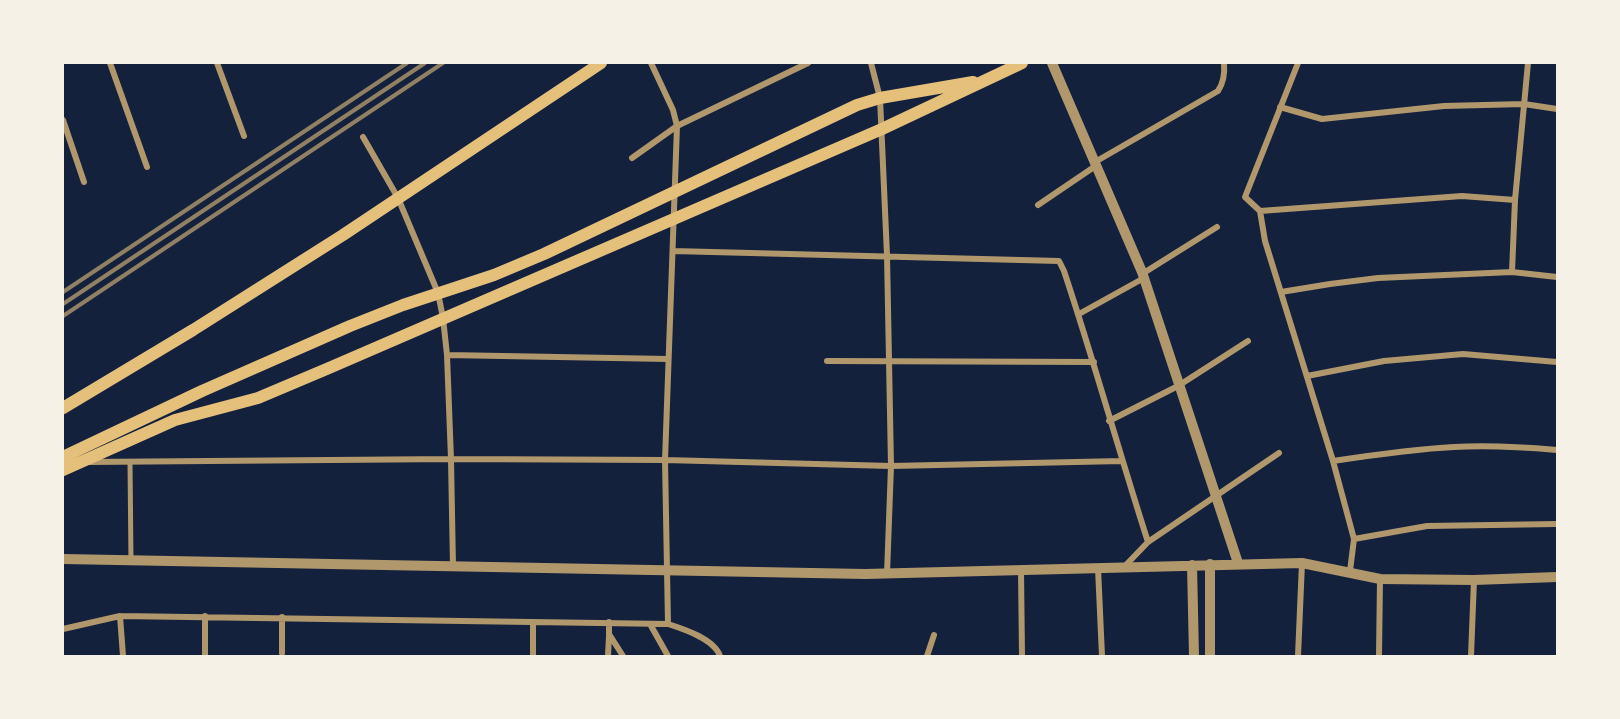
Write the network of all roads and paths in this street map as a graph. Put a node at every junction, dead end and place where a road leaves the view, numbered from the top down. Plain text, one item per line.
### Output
1 (110, 63) edge
2 (217, 63) edge
3 (601, 63) edge
4 (651, 63) edge
5 (808, 63) edge
6 (871, 63) edge
7 (1022, 63) edge
8 (1052, 63) edge
9 (1224, 63) edge
10 (1298, 63) edge
11 (1528, 63) edge
12 (989, 79) junction
13 (880, 98) junction
14 (1524, 104) junction
15 (1280, 107) junction
16 (1557, 109) edge
17 (63, 120) edge
18 (677, 126) junction
19 (882, 129) junction
20 (244, 136) dead end
21 (363, 137) dead end
22 (632, 158) dead end
23 (1096, 163) junction
24 (147, 167) dead end
25 (84, 182) dead end
26 (674, 193) junction
27 (398, 198) junction
28 (1515, 200) junction
29 (1038, 206) dead end
30 (1260, 211) junction
31 (673, 221) junction
32 (1217, 227) dead end
33 (673, 251) junction
34 (887, 255) junction
35 (1512, 272) junction
36 (1143, 276) junction
37 (1557, 277) edge
38 (1281, 292) junction
39 (438, 293) junction
40 (1078, 314) junction
41 (443, 318) junction
42 (1248, 341) dead end
43 (447, 355) junction
44 (668, 359) junction
45 (828, 361) dead end
46 (889, 361) junction
47 (1094, 362) junction
48 (1557, 362) edge
49 (1307, 376) junction
50 (1178, 386) junction
51 (63, 408) edge
52 (1109, 421) junction
53 (1557, 450) edge
54 (1279, 453) dead end
55 (64, 457) edge
56 (451, 459) junction
57 (665, 460) junction
58 (1122, 461) junction
59 (1333, 461) junction
60 (82, 462) junction
61 (130, 462) junction
62 (891, 466) junction
63 (63, 470) edge
64 (1215, 497) junction
65 (1557, 524) edge
66 (1354, 539) junction
67 (1148, 542) junction
68 (63, 560) edge
69 (131, 561) junction
70 (1238, 563) junction
71 (1302, 563) junction
72 (1210, 564) junction
73 (1192, 565) junction
74 (1125, 566) junction
75 (453, 568) junction
76 (1098, 568) junction
77 (1021, 570) junction
78 (668, 571) junction
79 (1350, 571) junction
80 (887, 574) junction
81 (1557, 577) edge
82 (1380, 579) junction
83 (1474, 580) junction
84 (120, 616) junction
85 (205, 616) junction
86 (282, 617) junction
87 (533, 622) junction
88 (609, 622) junction
89 (650, 624) junction
90 (668, 624) junction
91 (63, 629) edge
92 (609, 634) junction
93 (934, 635) dead end
94 (282, 653) dead end
95 (123, 656) edge
96 (205, 656) edge
97 (533, 656) edge
98 (608, 656) edge
99 (622, 656) edge
100 (668, 656) edge
101 (720, 656) edge
102 (927, 656) edge
103 (1022, 656) edge
104 (1102, 656) edge
105 (1194, 656) edge
106 (1210, 656) edge
107 (1298, 656) edge
108 (1379, 656) edge
109 (1471, 656) edge

1 - 24 street
2 - 20 street
3 - 27 main road
4 - 18 street
5 - 18 street
6 - 13 street
7 - 12 main road
8 - 23 street
9 - 23 street
10 - 15 street
11 - 14 street
12 - 13 main road
12 - 19 main road
13 - 19 street
13 - 26 main road
14 - 15 street
14 - 16 street
14 - 28 street
15 - 30 street
17 - 25 street
18 - 22 street
18 - 26 street
19 - 31 main road
19 - 34 street
21 - 27 street
23 - 29 street
23 - 36 street
26 - 31 street
26 - 39 main road
27 - 39 street
27 - 51 main road
28 - 30 street
28 - 35 street
30 - 38 street
31 - 33 street
31 - 41 main road
32 - 36 street
33 - 34 street
33 - 44 street
34 - 40 street
34 - 46 street
35 - 37 street
35 - 38 street
36 - 40 street
36 - 50 street
38 - 49 street
39 - 41 street
39 - 55 main road
40 - 47 street
41 - 43 street
41 - 60 main road
42 - 50 street
43 - 44 street
43 - 56 street
44 - 57 street
45 - 46 street
46 - 47 street
46 - 62 street
47 - 52 street
48 - 49 street
49 - 59 street
50 - 52 street
50 - 64 street
52 - 58 street
53 - 59 street
54 - 64 street
55 - 60 street
56 - 57 street
56 - 61 street
56 - 75 street
57 - 62 street
57 - 78 street
58 - 62 street
58 - 67 street
59 - 66 street
60 - 61 street
60 - 63 main road
61 - 69 street
62 - 80 street
64 - 67 street
64 - 70 street
65 - 66 street
66 - 79 street
67 - 74 street
68 - 69 street
69 - 75 street
70 - 71 street
70 - 72 street
71 - 79 street
71 - 107 street
72 - 73 street
72 - 106 street
73 - 74 street
73 - 105 street
74 - 76 street
75 - 78 street
76 - 77 street
76 - 104 street
77 - 80 street
77 - 103 street
78 - 80 street
78 - 90 street
79 - 82 street
81 - 83 street
82 - 83 street
82 - 108 street
83 - 109 street
84 - 85 street
84 - 91 street
84 - 95 street
85 - 86 street
85 - 96 street
86 - 87 street
86 - 94 street
87 - 88 street
87 - 97 street
88 - 89 street
88 - 92 street
89 - 90 street
89 - 100 street
90 - 101 street
92 - 98 street
92 - 99 street
93 - 102 street

